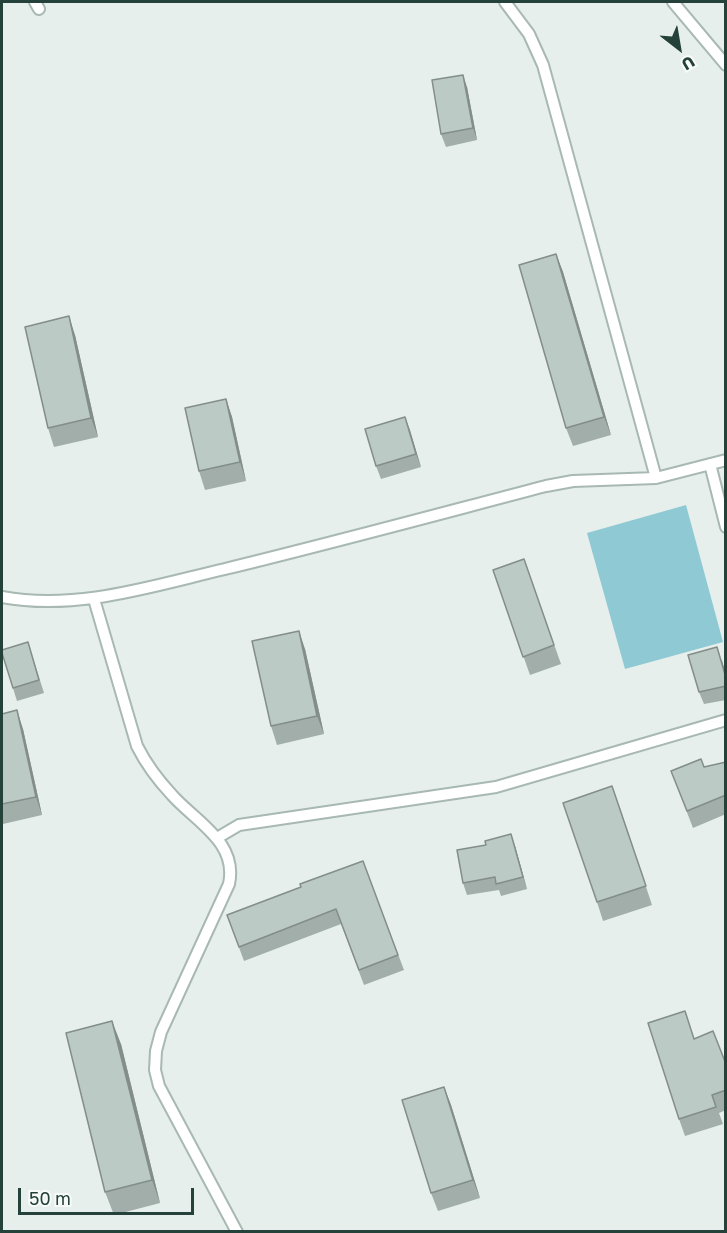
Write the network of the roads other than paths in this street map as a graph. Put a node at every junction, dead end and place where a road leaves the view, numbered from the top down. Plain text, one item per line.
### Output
1 (505, 2) edge
2 (673, 2) edge
3 (726, 65) edge
4 (726, 460) edge
5 (710, 464) junction
6 (656, 478) junction
7 (726, 527) edge
8 (2, 597) edge
9 (94, 599) junction
10 (726, 720) edge
11 (217, 838) junction
12 (237, 1232) edge

1 - 6 lane
2 - 3 lane
4 - 5 lane
5 - 6 lane
5 - 7 lane
6 - 9 lane
8 - 9 lane
9 - 11 lane
10 - 11 lane
11 - 12 lane

